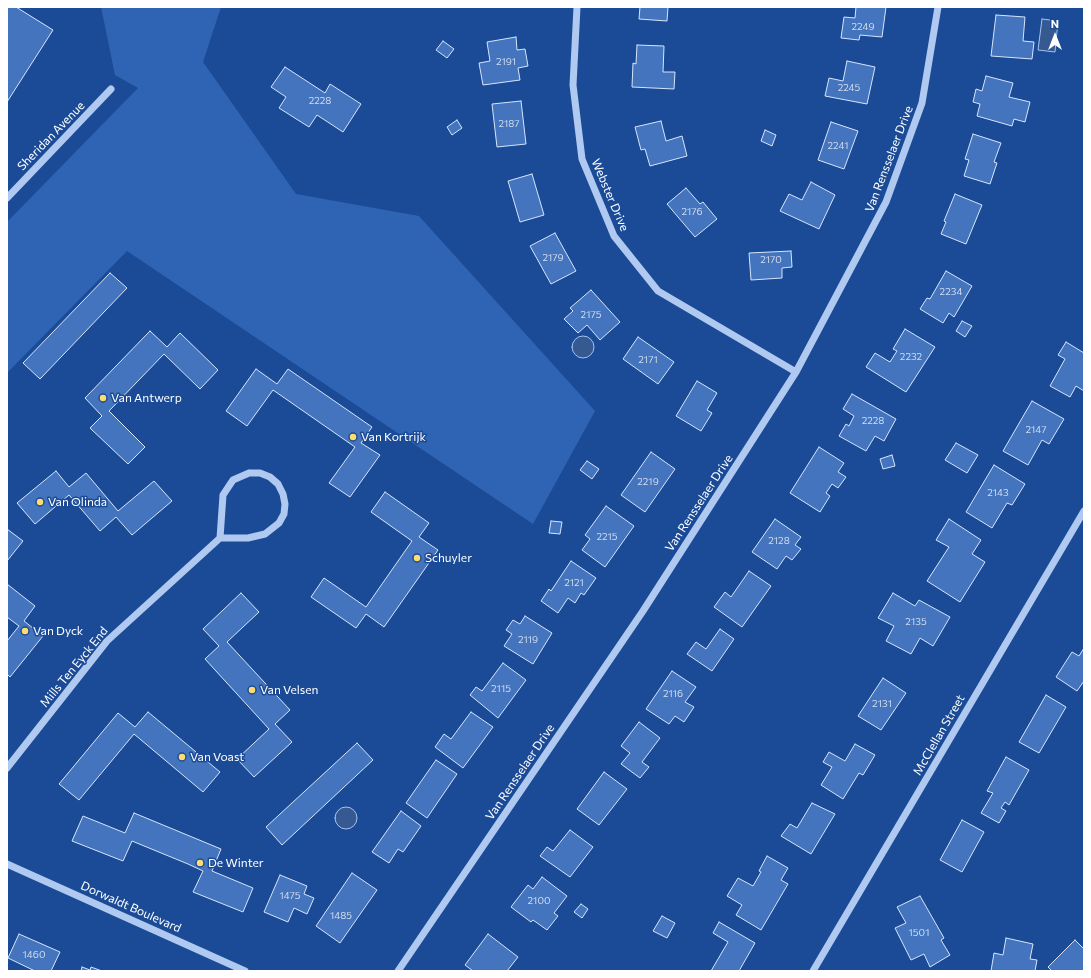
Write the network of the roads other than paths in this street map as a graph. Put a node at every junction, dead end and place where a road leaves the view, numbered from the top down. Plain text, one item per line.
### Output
1 (577, 7) edge
2 (938, 7) edge
3 (111, 89) dead end
4 (7, 198) edge
5 (796, 372) junction
6 (1084, 511) edge
7 (220, 538) junction
8 (7, 768) edge
9 (7, 864) edge
10 (245, 971) edge
11 (398, 971) edge
12 (813, 971) edge

1 - 5 street, Webster Drive
2 - 5 street, Van Rensselaer Drive
3 - 4 street, Sheridan Avenue
5 - 11 street, Van Rensselaer Drive
6 - 12 street, McClellan Street
7 - 7 street
7 - 8 street, Mills Ten Eyck End
9 - 10 street, Dorwaldt Boulevard

